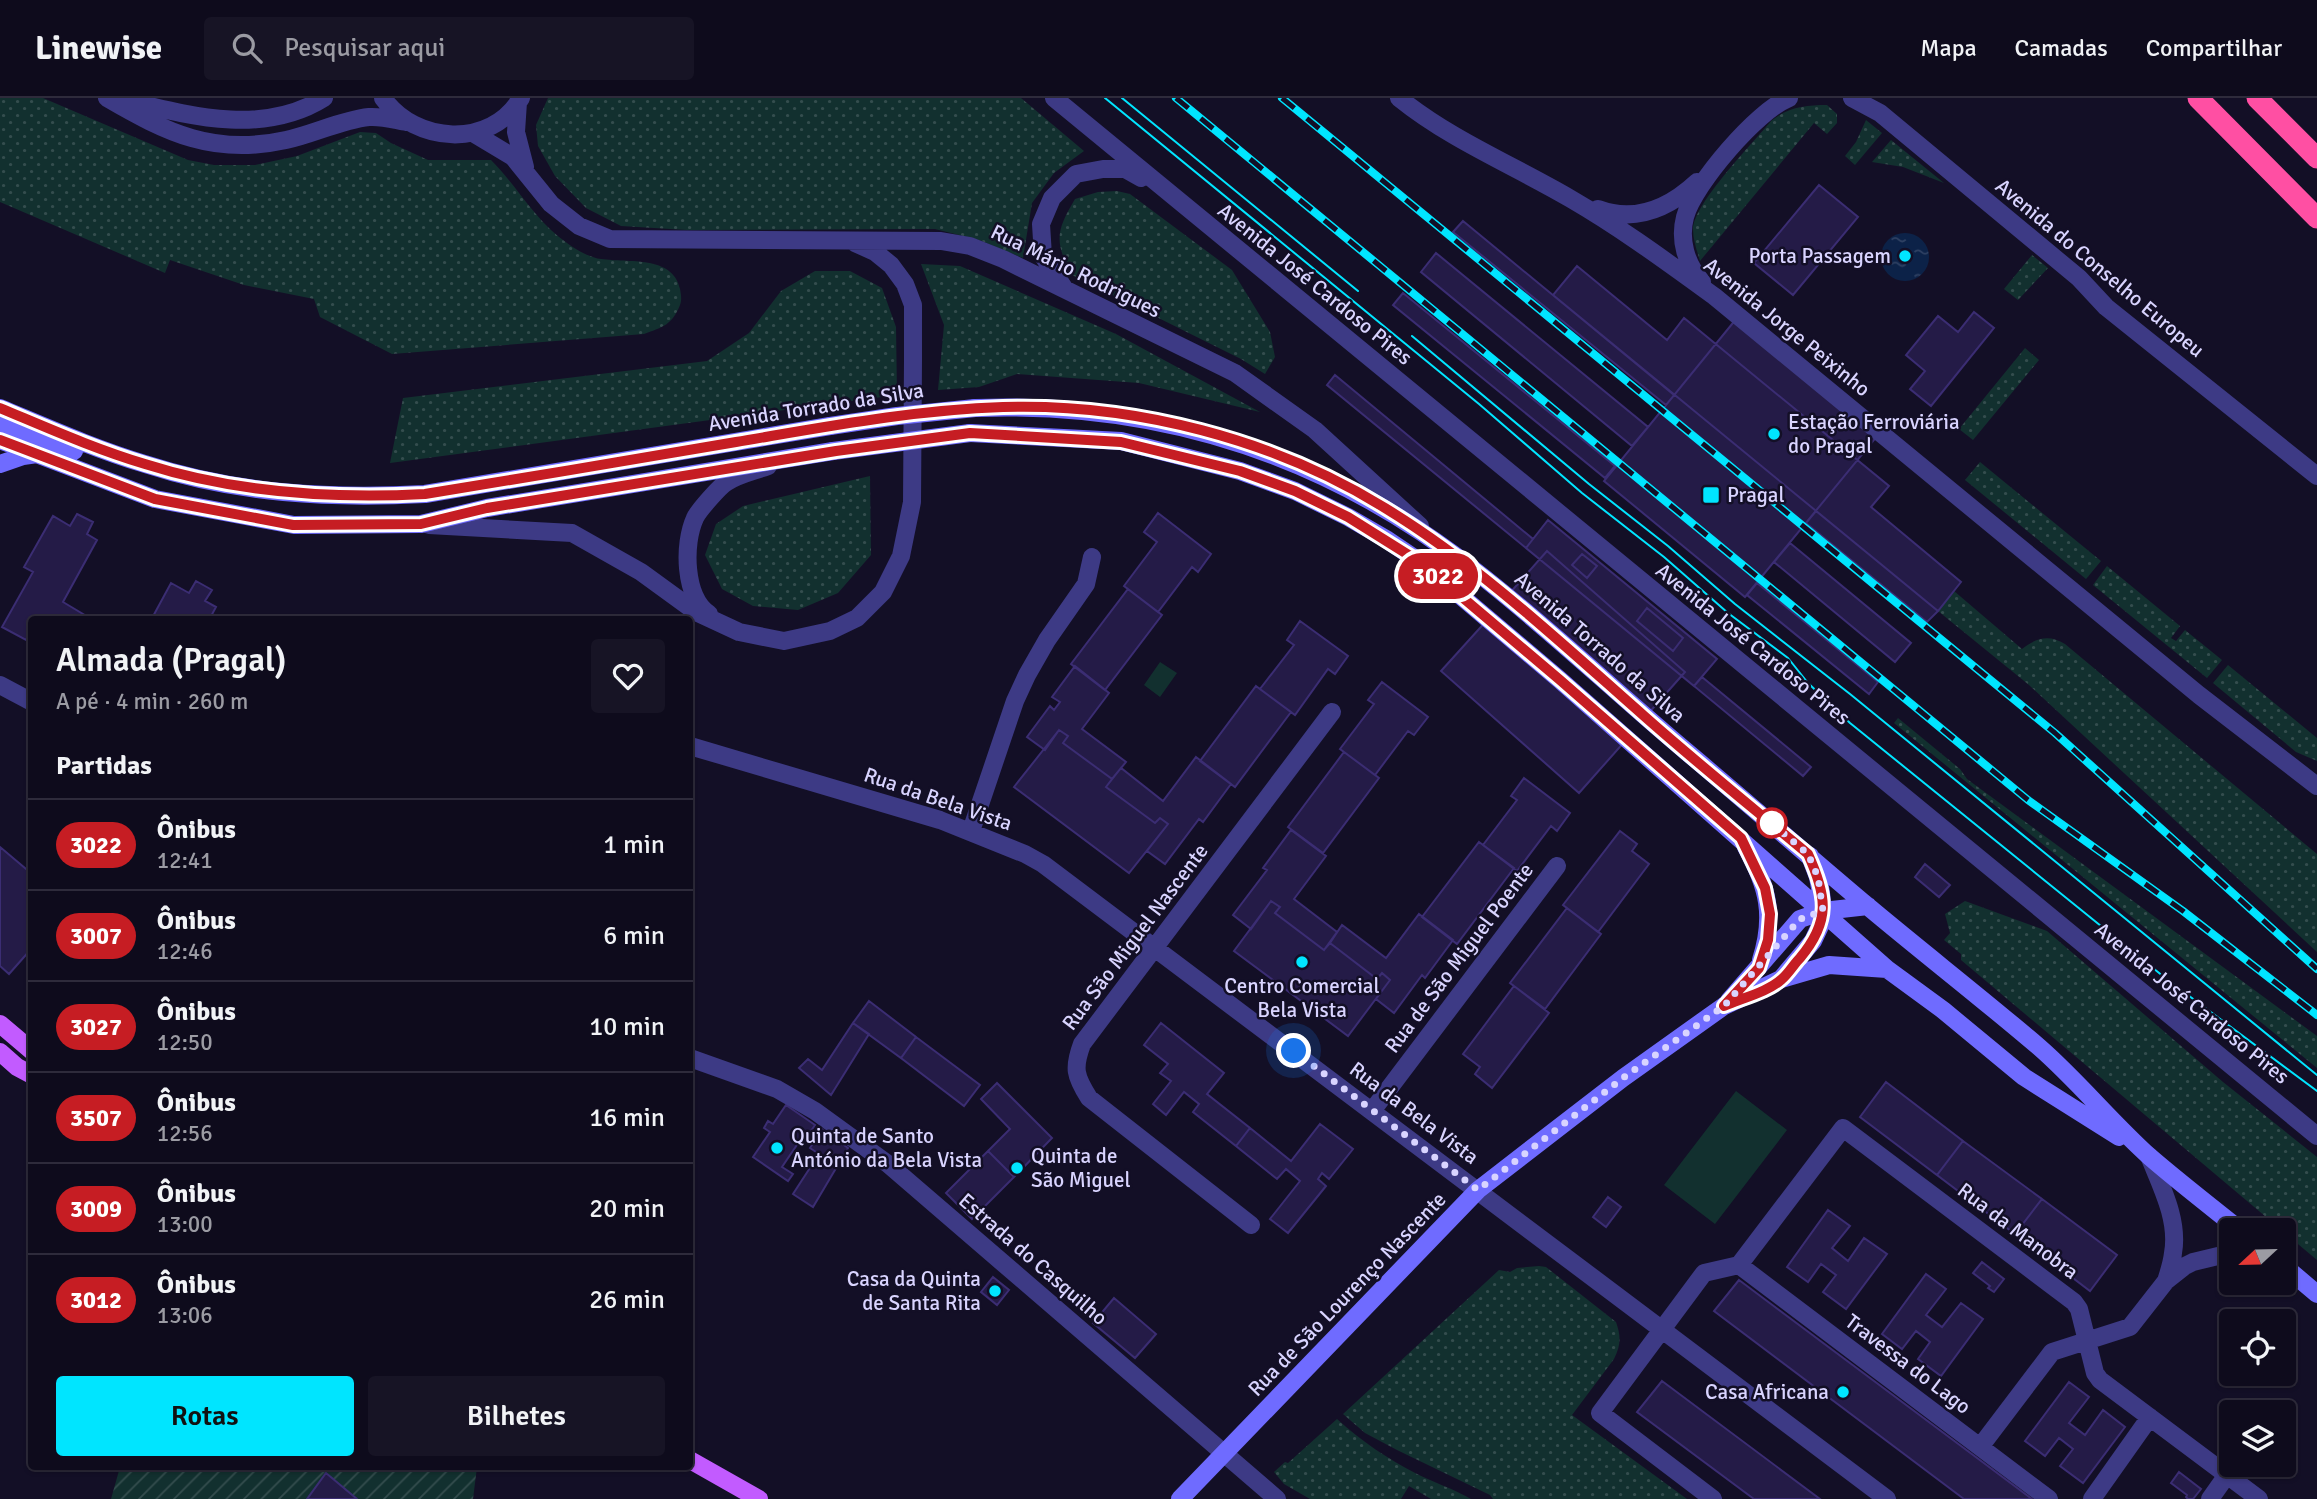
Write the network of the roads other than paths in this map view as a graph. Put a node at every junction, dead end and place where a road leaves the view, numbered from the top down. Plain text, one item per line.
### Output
1 (107, 98) edge
2 (116, 98) edge
3 (324, 98) edge
4 (383, 98) edge
5 (1054, 98) edge
6 (1399, 98) edge
7 (1790, 98) edge
8 (1852, 98) edge
9 (2198, 98) edge
10 (2257, 98) edge
11 (520, 100) edge
12 (407, 122) junction
13 (473, 133) junction
14 (2317, 158) edge
15 (1720, 161) junction
16 (526, 170) junction
17 (1160, 187) junction
18 (1571, 198) junction
19 (2317, 218) edge
20 (852, 242) junction
21 (1064, 288) junction
22 (1714, 296) junction
23 (0, 408) edge
24 (0, 425) edge
25 (0, 440) edge
26 (38, 454) junction
27 (783, 460) junction
28 (0, 464) edge
29 (146, 465) junction
30 (2317, 476) edge
31 (421, 524) junction
32 (1438, 543) junction
33 (1092, 557) dead end
34 (739, 632) junction
35 (0, 685) edge
36 (28, 700) edge
37 (1332, 712) dead end
38 (693, 747) edge
39 (2317, 786) edge
40 (971, 831) junction
41 (1741, 838) junction
42 (1808, 854) junction
43 (1557, 866) dead end
44 (1868, 906) junction
45 (1823, 911) junction
46 (1156, 947) junction
47 (1759, 968) junction
48 (1887, 968) junction
49 (1782, 979) junction
50 (1724, 1006) junction
51 (0, 1024) edge
52 (28, 1048) edge
53 (0, 1052) edge
54 (693, 1059) edge
55 (28, 1073) edge
56 (1372, 1111) junction
57 (2317, 1136) edge
58 (2149, 1156) junction
59 (1478, 1190) junction
60 (2225, 1218) edge
61 (1251, 1225) dead end
62 (2219, 1257) edge
63 (1740, 1265) junction
64 (2296, 1276) edge
65 (2166, 1281) junction
66 (2317, 1294) edge
67 (1661, 1329) junction
68 (2087, 1340) junction
69 (2150, 1417) junction
70 (1980, 1447) junction
71 (1225, 1454) junction
72 (693, 1462) edge
73 (2219, 1469) edge
74 (2226, 1477) edge
75 (2230, 1477) edge
76 (759, 1499) edge
77 (1180, 1499) edge
78 (1277, 1499) edge
79 (1713, 1499) edge
80 (1887, 1499) edge
81 (2049, 1499) edge
82 (2092, 1499) edge
83 (2210, 1499) edge
84 (2259, 1499) edge

1 - 12 street
2 - 3 street
4 - 12 street
5 - 17 street, Avenida José Cardoso Pires
6 - 18 street, Avenida Jorge Peixinho
7 - 15 street
8 - 30 street, Avenida do Conselho Europeu
9 - 19 highway
10 - 14 highway
11 - 13 street
11 - 16 street, Rua Mário Rodrigues
12 - 13 street
13 - 16 street, Rua Mário Rodrigues
15 - 18 street
15 - 22 street
16 - 20 street, Rua Mário Rodrigues
17 - 21 street, Avenida José Cardoso Pires
17 - 57 street, Avenida José Cardoso Pires
18 - 22 street, Avenida Jorge Peixinho
20 - 21 street, Rua Mário Rodrigues
20 - 34 street
21 - 32 street, Rua Mário Rodrigues
22 - 39 street, Avenida Jorge Peixinho
23 - 29 main road, Avenida Torrado da Silva
24 - 29 main road
25 - 26 main road, Avenida Torrado da Silva
26 - 28 main road
26 - 31 main road, Avenida Torrado da Silva
27 - 31 main road, Avenida Torrado da Silva
27 - 34 street
27 - 41 main road, Avenida Torrado da Silva, bridge
29 - 32 main road, Avenida Torrado da Silva, bridge
31 - 34 street
32 - 42 main road, Avenida Torrado da Silva
33 - 40 street
35 - 36 street
37 - 46 street, Rua São Miguel Nascente
38 - 40 street, Rua da Bela Vista
40 - 46 street, Rua da Bela Vista
41 - 45 main road, Avenida Torrado da Silva
41 - 47 main road, Rua de São Lourenço Nascente
42 - 44 main road, Avenida Torrado da Silva
42 - 45 main road
43 - 56 street, Rua de São Miguel Poente
44 - 45 main road
44 - 58 main road, Avenida Torrado da Silva
45 - 47 main road, Rua de São Lourenço Nascente
45 - 48 main road, Avenida Torrado da Silva
45 - 49 main road, Rua de São Lourenço Nascente
46 - 56 street, Rua da Bela Vista
46 - 61 street, Rua São Miguel Nascente
47 - 50 main road, Rua de São Lourenço Nascente
48 - 49 main road, Rua de São Lourenço Nascente
48 - 58 main road, Avenida Torrado da Silva
49 - 50 main road, Rua de São Lourenço Nascente
50 - 59 main road, Rua de São Lourenço Nascente
51 - 52 main road
53 - 55 main road
54 - 71 street, Estrada do Casquilho
56 - 59 street, Rua da Bela Vista
58 - 60 main road, Avenida Torrado da Silva
58 - 65 street
59 - 67 street, Rua da Bela Vista
59 - 71 main road, Rua de São Lourenço Nascente
62 - 65 street
63 - 67 street
63 - 68 street, Rua da Manobra
63 - 70 street, Travessa do Lago
64 - 66 main road
65 - 68 street
67 - 79 street
67 - 80 street, Rua da Bela Vista
68 - 69 street, Rua da Manobra
68 - 70 street
69 - 73 street, Rua da Manobra
69 - 82 street
70 - 81 street, Travessa do Lago
71 - 77 main road, Rua de São Lourenço Nascente
71 - 78 street, Estrada do Casquilho
72 - 76 main road
74 - 83 street
75 - 84 street, Rua da Manobra

